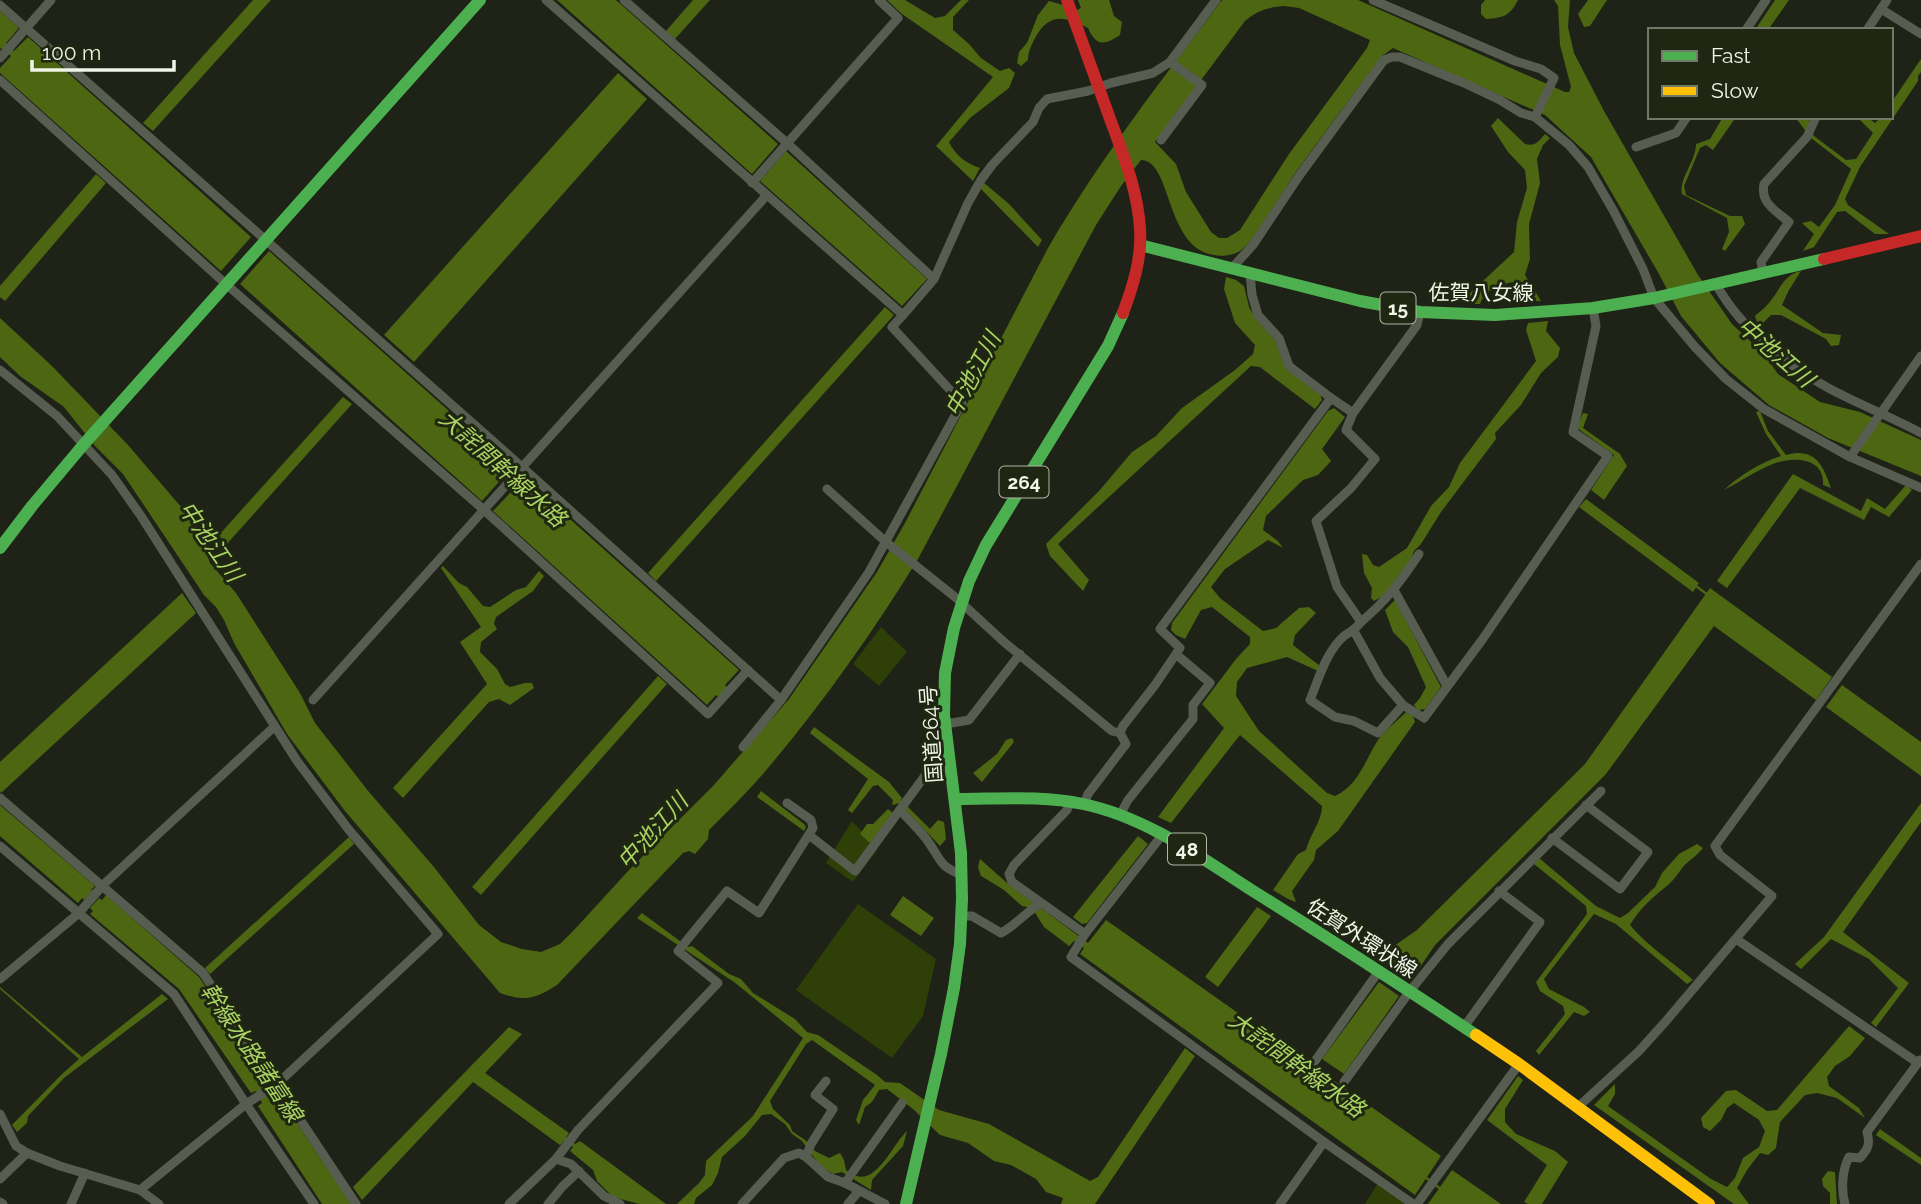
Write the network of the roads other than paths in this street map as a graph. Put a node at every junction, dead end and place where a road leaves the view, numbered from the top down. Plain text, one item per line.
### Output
1 (51, 0) edge
2 (480, 0) edge
3 (546, 0) edge
4 (624, 0) edge
5 (879, 0) edge
6 (1216, 0) edge
7 (1373, 0) edge
8 (1766, 0) edge
9 (1068, 4) edge
10 (1884, 4) edge
11 (0, 5) edge
12 (26, 28) junction
13 (1747, 28) edge
14 (1868, 28) edge
15 (1921, 34) edge
16 (2, 55) edge
17 (1170, 62) junction
18 (0, 80) edge
19 (1098, 87) junction
20 (1535, 117) junction
21 (1686, 119) edge
22 (1815, 119) edge
23 (1161, 140) dead end
24 (787, 144) junction
25 (1636, 147) dead end
26 (752, 183) junction
27 (766, 196) junction
28 (1921, 236) edge
29 (265, 242) junction
30 (1140, 244) junction
31 (1232, 268) junction
32 (1250, 273) junction
33 (1763, 273) junction
34 (934, 279) junction
35 (1713, 284) junction
36 (227, 285) junction
37 (1658, 297) junction
38 (1593, 308) junction
39 (897, 309) junction
40 (1420, 312) junction
41 (1921, 356) edge
42 (0, 370) edge
43 (1326, 404) junction
44 (1353, 412) junction
45 (1882, 412) junction
46 (1921, 433) edge
47 (84, 444) junction
48 (1851, 456) junction
49 (522, 467) junction
50 (1921, 488) edge
51 (827, 489) dead end
52 (484, 510) junction
53 (886, 542) junction
54 (0, 548) edge
55 (1419, 554) dead end
56 (1921, 564) edge
57 (1394, 590) junction
58 (961, 602) junction
59 (1361, 622) junction
60 (1354, 631) junction
61 (1020, 654) junction
62 (1177, 655) junction
63 (748, 670) junction
64 (1447, 686) junction
65 (313, 700) dead end
66 (781, 700) junction
67 (1403, 705) junction
68 (946, 724) junction
69 (274, 727) junction
70 (1120, 733) junction
71 (743, 747) dead end
72 (949, 760) junction
73 (1601, 791) dead end
74 (0, 798) edge
75 (956, 799) junction
76 (787, 803) dead end
77 (1070, 803) junction
78 (1084, 804) junction
79 (1586, 805) junction
80 (900, 810) junction
81 (1120, 814) junction
82 (1163, 834) junction
83 (809, 835) junction
84 (1552, 838) junction
85 (0, 846) edge
86 (962, 875) junction
87 (100, 888) junction
88 (1499, 891) junction
89 (1041, 903) junction
90 (81, 910) junction
91 (962, 916) junction
92 (1085, 934) junction
93 (1736, 939) junction
94 (1379, 971) junction
95 (0, 979) edge
96 (1410, 991) junction
97 (1464, 1027) junction
98 (1315, 1061) dead end
99 (1919, 1061) edge
100 (1519, 1064) junction
101 (826, 1081) dead end
102 (1344, 1082) dead end
103 (274, 1086) junction
104 (251, 1101) junction
105 (902, 1103) dead end
106 (1579, 1106) junction
107 (0, 1114) edge
108 (1324, 1142) junction
109 (27, 1153) junction
110 (806, 1157) junction
111 (556, 1159) junction
112 (579, 1171) junction
113 (85, 1173) junction
114 (848, 1177) junction
115 (0, 1179) edge
116 (139, 1190) junction
117 (859, 1191) junction
118 (610, 1201) edge
119 (71, 1204) edge
120 (159, 1204) edge
121 (314, 1204) edge
122 (356, 1204) edge
123 (509, 1204) edge
124 (548, 1204) edge
125 (742, 1204) edge
126 (848, 1204) edge
127 (886, 1204) edge
128 (906, 1204) edge
129 (1280, 1204) edge
130 (1415, 1204) edge
131 (1709, 1204) edge
132 (1845, 1204) edge

1 - 12 street
2 - 29 main road
3 - 26 street
4 - 24 street
5 - 24 street
6 - 17 street
7 - 20 street
8 - 13 street
9 - 19 main road, 264
10 - 14 street
10 - 15 street
11 - 12 street
12 - 16 street
12 - 29 street
17 - 19 street
17 - 23 street
18 - 36 street
19 - 30 main road, 国道264号 / 264
19 - 34 street
20 - 31 street
20 - 37 street
21 - 25 street
22 - 33 street
24 - 26 street
24 - 34 street
26 - 27 street
27 - 39 street
27 - 49 street
28 - 33 main road, 15
29 - 36 main road
29 - 49 street
30 - 31 main road, 佐賀八女線 / 15
30 - 58 main road, 国道264号 / 264
31 - 32 main road, 佐賀八女線 / 15
32 - 40 main road, 佐賀八女線 / 15
32 - 43 street
33 - 35 main road, 15
34 - 39 street
35 - 37 main road, 15
35 - 45 street
36 - 47 main road
36 - 52 street
37 - 38 main road, 佐賀八女線 / 15
37 - 48 street
38 - 40 main road, 佐賀八女線 / 15
38 - 64 street
39 - 53 street
40 - 44 street
41 - 45 street
42 - 47 street
43 - 44 street
43 - 62 street
44 - 59 street
45 - 46 street
45 - 48 street
47 - 54 main road
47 - 69 street
48 - 50 street
49 - 52 street
49 - 63 street
51 - 53 street
52 - 63 street
52 - 65 street
53 - 58 street
53 - 66 street
55 - 57 street
56 - 93 street
57 - 59 street
57 - 64 street
58 - 61 street
58 - 68 main road, 国道264号 / 264
59 - 60 street
60 - 67 street
60 - 67 street
61 - 68 street
61 - 70 street
62 - 70 street
62 - 81 street
63 - 66 street
64 - 67 street
66 - 71 street
68 - 72 main road, 国道264号 / 264
69 - 87 street
69 - 103 street
70 - 78 street
72 - 75 main road, 国道264号 / 264
72 - 80 street
73 - 79 street
74 - 87 street
75 - 77 main road, 佐賀外環状線 / 48
75 - 86 main road, 国道264号 / 264
76 - 83 street
77 - 78 main road, 佐賀外環状線 / 48
77 - 89 street
78 - 81 main road, 佐賀外環状線 / 48
79 - 84 street
79 - 84 street
80 - 83 street
80 - 86 street
81 - 82 main road, 佐賀外環状線 / 48
82 - 92 street
82 - 94 main road, 佐賀外環状線 / 48
83 - 111 street
84 - 88 street
85 - 90 street
86 - 91 main road, 国道264号 / 264
87 - 90 street
87 - 103 street
88 - 96 street
88 - 97 street
89 - 91 street
89 - 92 street
90 - 95 street
90 - 104 street
91 - 128 main road, 国道264号 / 264
92 - 108 street
93 - 99 street
93 - 106 street
94 - 96 main road, 佐賀外環状線 / 48
94 - 98 street
96 - 97 main road, 佐賀外環状線 / 48
96 - 102 street
97 - 100 main road, 佐賀外環状線 / 48
99 - 132 street
100 - 106 main road, 佐賀外環状線 / 48
100 - 130 street
101 - 110 street
103 - 104 street
103 - 122 street
104 - 116 street
104 - 121 street
105 - 114 street
106 - 131 main road, 佐賀外環状線 / 48
107 - 109 street
108 - 129 street
108 - 130 street
109 - 113 street
109 - 115 street
110 - 114 street
110 - 125 street
111 - 112 street
111 - 123 street
112 - 118 street
112 - 124 street
113 - 116 street
113 - 119 street
114 - 117 street
116 - 120 street
117 - 126 street
117 - 127 street

